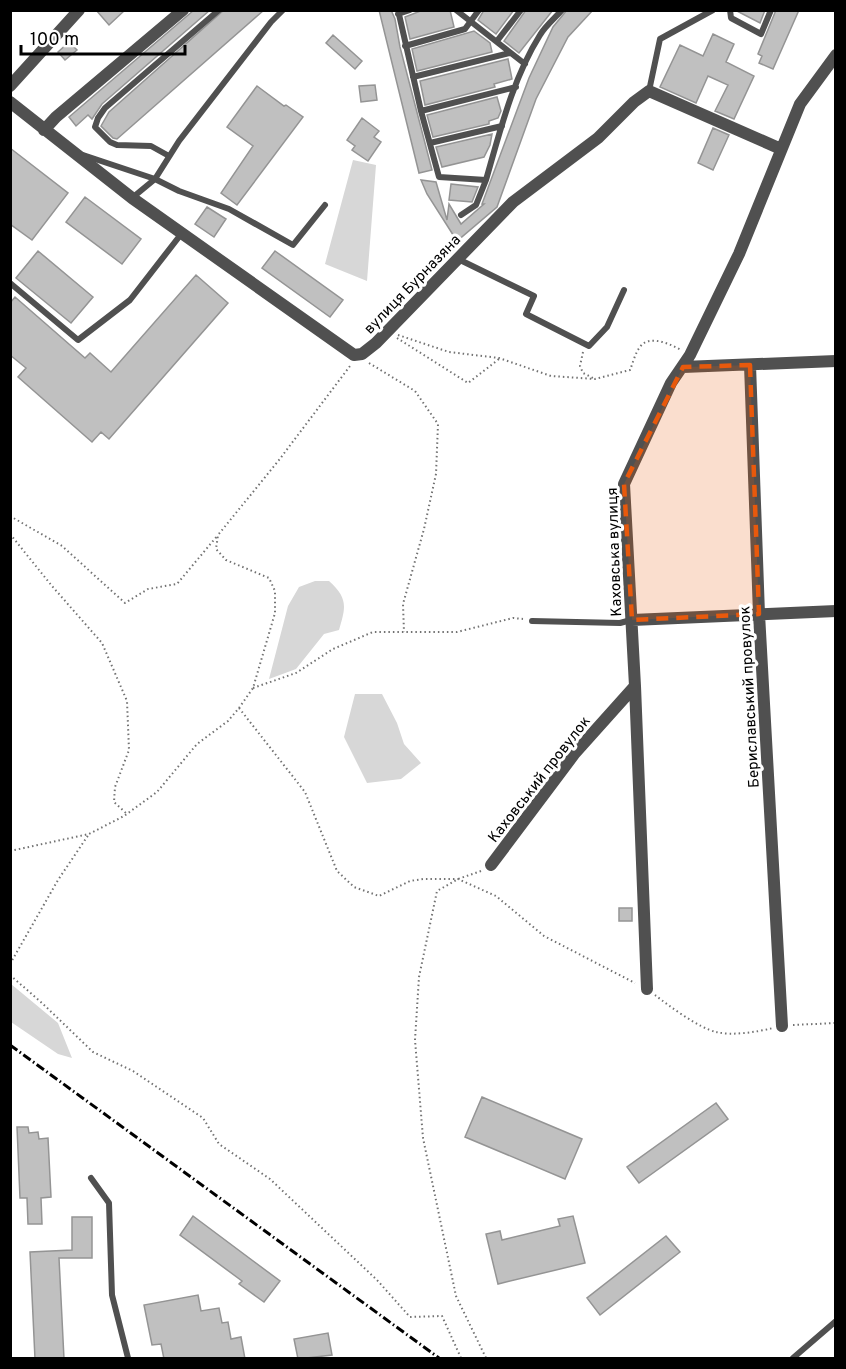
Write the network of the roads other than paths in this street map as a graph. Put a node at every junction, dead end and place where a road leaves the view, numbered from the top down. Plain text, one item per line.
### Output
1 (79, 10) edge
2 (183, 10) edge
3 (219, 10) edge
4 (283, 10) edge
5 (410, 10) edge
6 (456, 10) edge
7 (479, 10) edge
8 (521, 10) edge
9 (562, 10) edge
10 (713, 10) edge
11 (730, 10) edge
12 (771, 10) edge
13 (398, 12) edge
14 (470, 22) junction
15 (497, 41) junction
16 (405, 46) junction
17 (510, 53) junction
18 (836, 55) edge
19 (525, 64) junction
20 (413, 77) junction
21 (10, 86) edge
22 (516, 87) junction
23 (649, 91) junction
24 (10, 102) edge
25 (421, 111) junction
26 (502, 126) junction
27 (45, 130) junction
28 (430, 143) junction
29 (781, 149) junction
30 (70, 151) junction
31 (169, 156) junction
32 (155, 179) junction
33 (486, 180) junction
34 (132, 198) junction
35 (325, 205) dead end
36 (461, 215) dead end
37 (183, 233) junction
38 (457, 258) junction
39 (10, 283) edge
40 (624, 290) dead end
41 (836, 361) edge
42 (750, 365) junction
43 (683, 367) junction
44 (836, 610) edge
45 (759, 614) junction
46 (632, 620) junction
47 (532, 621) road end
48 (635, 686) junction
49 (490, 865) road end
50 (647, 989) road end
51 (782, 1026) road end
52 (91, 1178) dead end
53 (836, 1321) edge
54 (128, 1359) edge
55 (793, 1359) edge

1 - 21 street
2 - 27 street
3 - 31 lane
4 - 31 lane
5 - 13 lane
6 - 14 lane
7 - 14 lane
8 - 15 lane
9 - 19 lane
10 - 23 lane
11 - 12 lane
13 - 16 lane
14 - 15 lane
14 - 16 lane
15 - 17 lane
16 - 20 lane
17 - 19 lane
17 - 20 lane
18 - 29 street, Каховська вулиця
19 - 22 lane
20 - 25 lane
22 - 25 lane
22 - 26 lane
23 - 29 street
23 - 38 street, вулиця Бурназяна
24 - 27 street
25 - 28 lane
26 - 28 lane
26 - 33 lane
27 - 30 street
28 - 33 lane
29 - 43 street, Каховська вулиця
30 - 32 lane
30 - 34 street
31 - 32 lane
32 - 34 lane
32 - 35 lane
33 - 36 lane
34 - 37 street
37 - 38 street, вулиця Бурназяна
37 - 39 lane
38 - 40 lane
41 - 42 street
42 - 43 street
42 - 45 street, Бериславський провулок
43 - 46 street, Каховська вулиця
44 - 45 street
45 - 46 street
45 - 51 street, Бериславський провулок
46 - 47 lane
46 - 48 street, Каховська вулиця
48 - 49 street, Каховський провулок
48 - 50 street, Каховська вулиця
52 - 54 lane
53 - 55 lane

